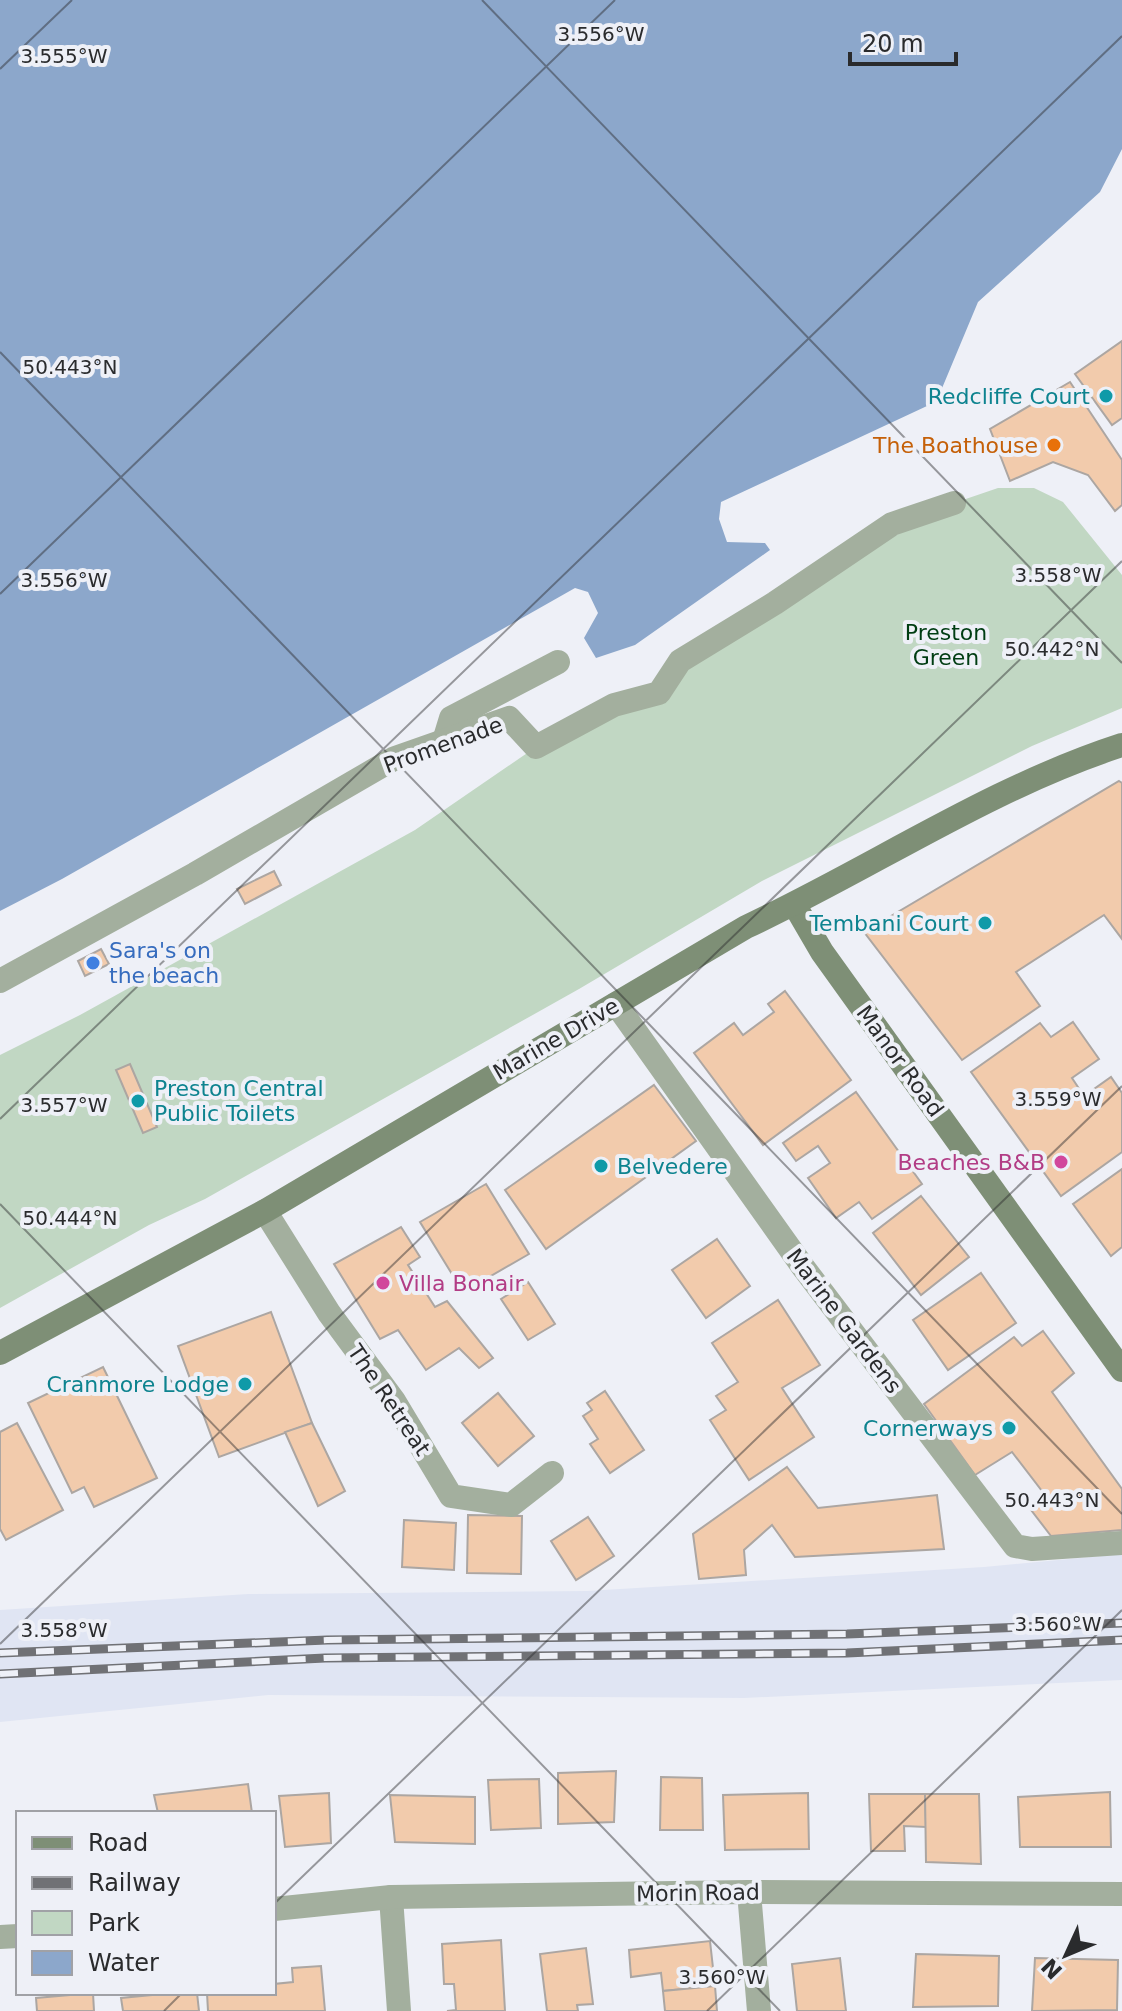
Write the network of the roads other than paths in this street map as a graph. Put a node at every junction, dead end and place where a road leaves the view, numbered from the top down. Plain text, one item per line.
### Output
1 (954, 503) dead end
2 (558, 662) dead end
3 (444, 741) junction
4 (1122, 745) edge
5 (794, 904) junction
6 (0, 981) edge
7 (616, 1004) junction
8 (265, 1211) junction
9 (0, 1353) edge
10 (1122, 1370) edge
11 (552, 1473) dead end
12 (1122, 1543) edge
13 (749, 1892) junction
14 (1122, 1894) edge
15 (391, 1897) junction
16 (276, 1909) edge
17 (399, 2011) edge
18 (759, 2011) edge

1 - 3 street, Promenade
2 - 3 street
3 - 6 street, Promenade
4 - 5 main road, Marine Drive
5 - 7 main road, Marine Drive
5 - 10 main road, Manor Road
7 - 8 main road, Marine Drive
7 - 12 street, Marine Gardens
8 - 9 main road, Marine Drive
8 - 11 street, The Retreat
13 - 14 street, Morin Road
13 - 15 street, Morin Road
13 - 18 street
15 - 16 street, Morin Road
15 - 17 street

